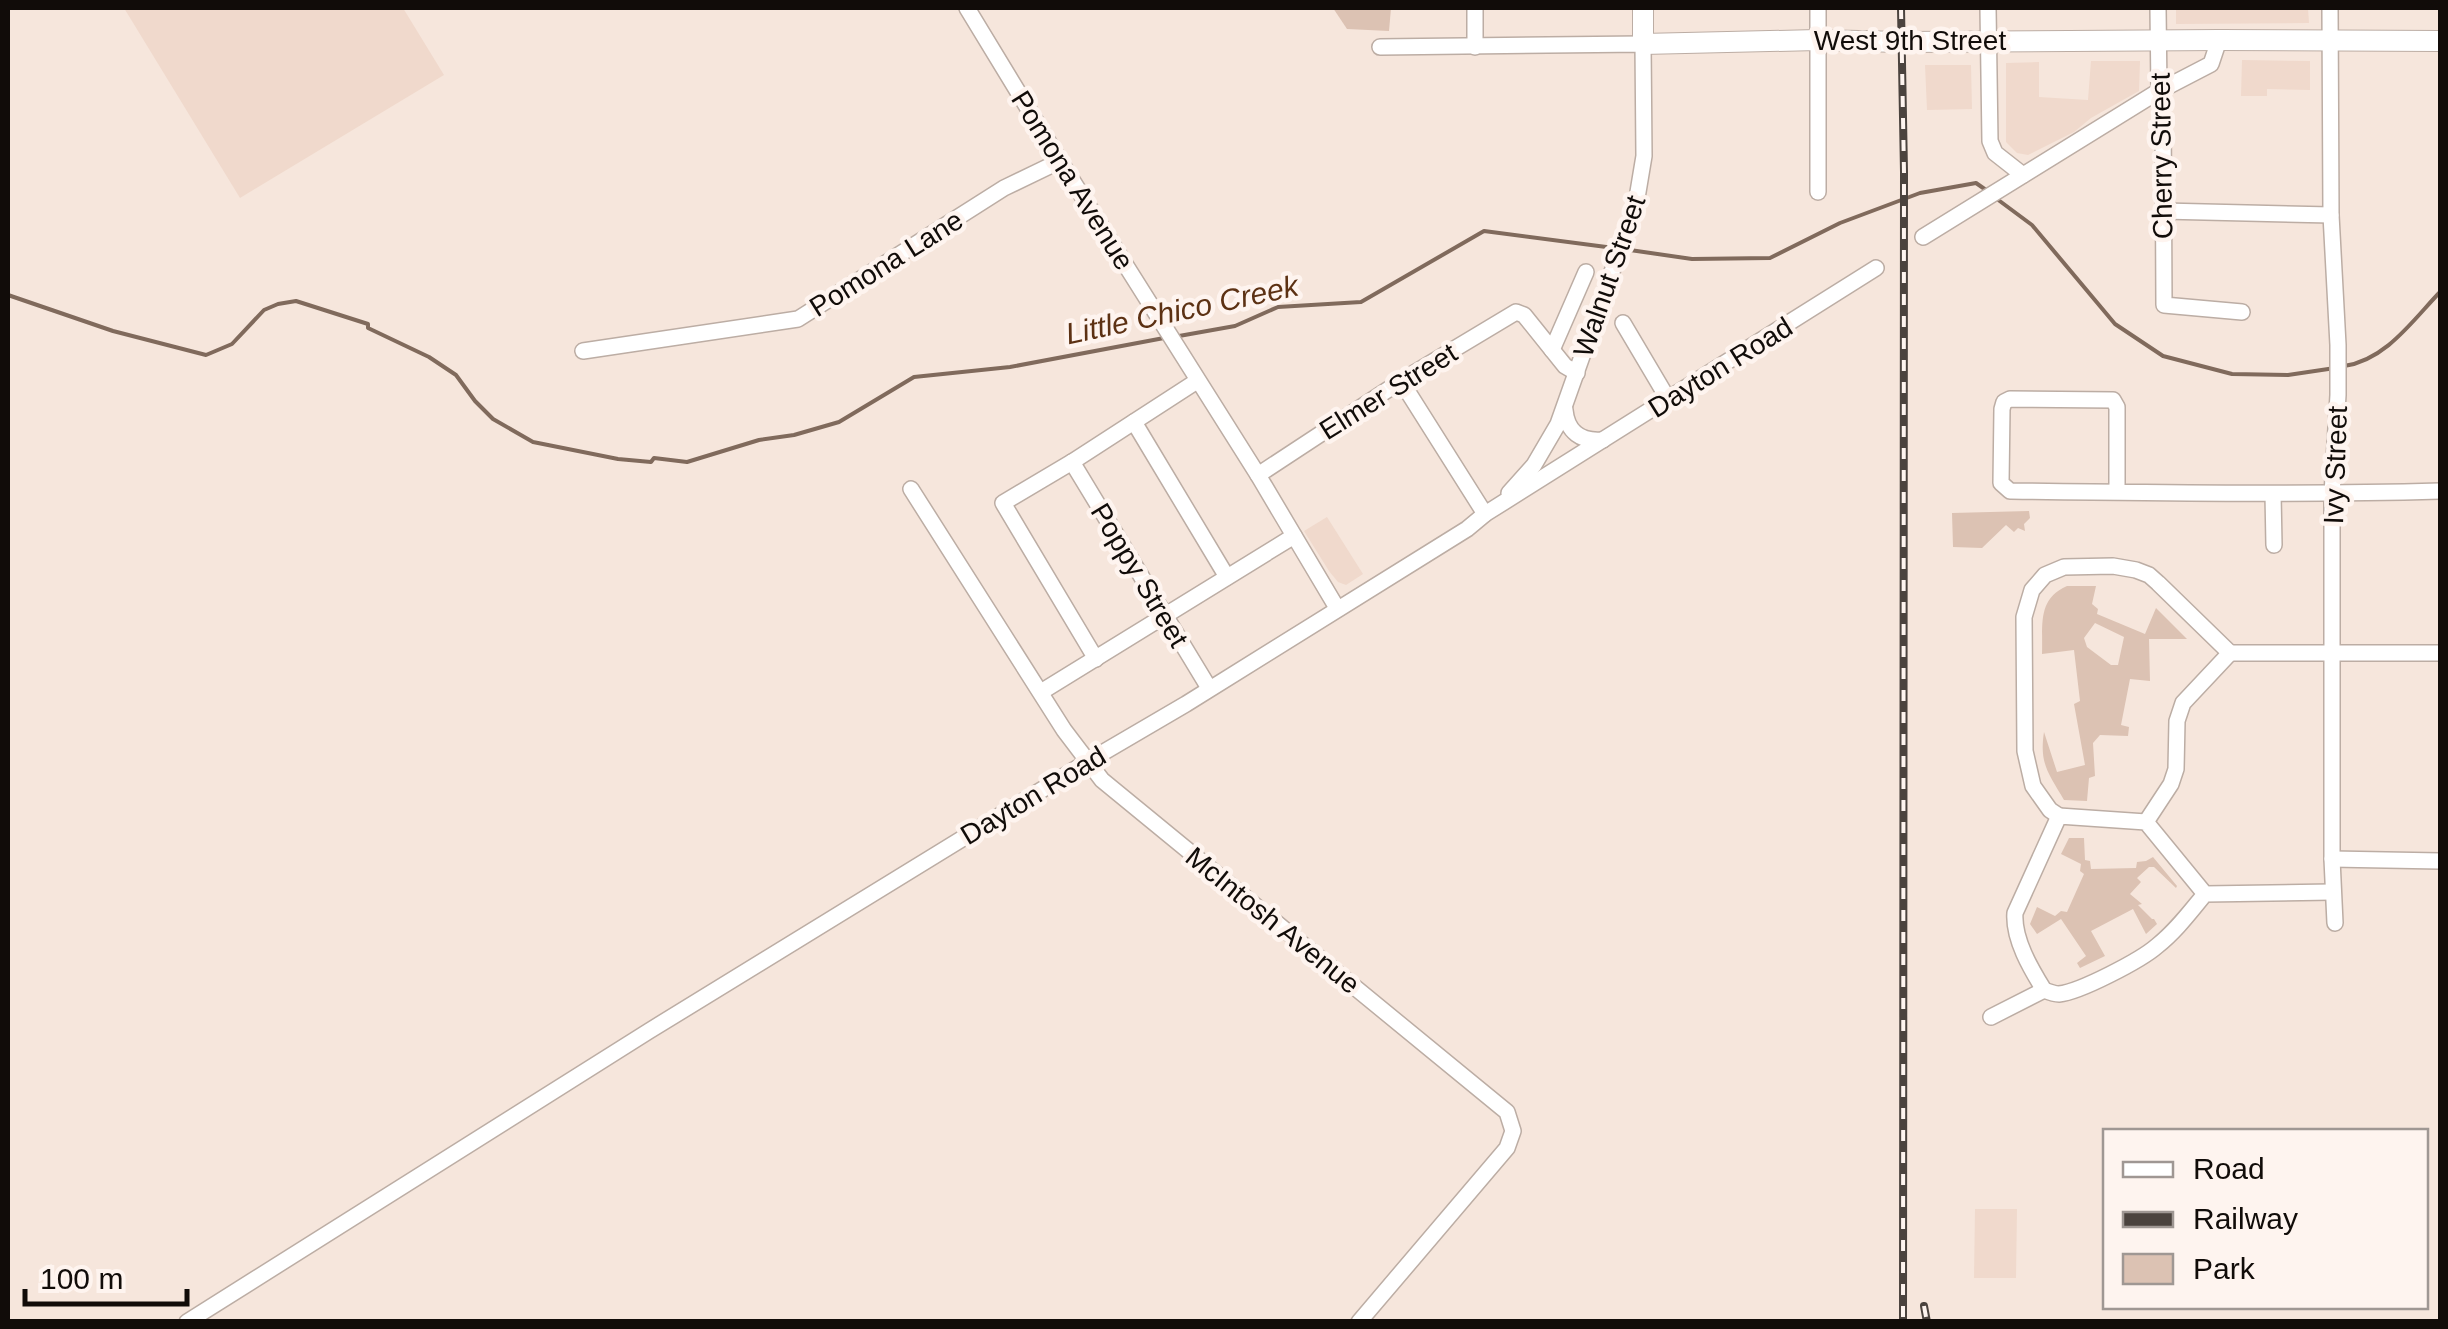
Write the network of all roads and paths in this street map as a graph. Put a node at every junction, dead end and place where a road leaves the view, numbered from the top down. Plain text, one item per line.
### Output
1 (967, 8) edge
2 (1475, 8) edge
3 (1644, 8) edge
4 (1818, 8) edge
5 (1988, 8) edge
6 (2158, 8) edge
7 (2330, 8) edge
8 (1818, 40) junction
9 (1988, 40) junction
10 (2158, 40) junction
11 (2219, 40) junction
12 (2330, 42) junction
13 (2440, 42) edge
14 (1643, 44) junction
15 (1380, 47) dead end
16 (1475, 47) junction
17 (2159, 91) junction
18 (1060, 161) junction
19 (2016, 179) junction
20 (1818, 192) dead end
21 (2163, 211) junction
22 (2331, 216) junction
23 (1922, 238) dead end
24 (1876, 268) dead end
25 (1586, 272) dead end
26 (2242, 312) dead end
27 (1623, 323) dead end
28 (1552, 350) junction
29 (583, 351) dead end
30 (1576, 373) junction
31 (1197, 381) junction
32 (1401, 381) junction
33 (1668, 400) junction
34 (1564, 406) junction
35 (1134, 422) junction
36 (1603, 440) junction
37 (1072, 462) junction
38 (1258, 475) junction
39 (912, 489) dead end
40 (2440, 491) edge
41 (2117, 492) junction
42 (2273, 494) junction
43 (2332, 494) junction
44 (1484, 514) junction
45 (1294, 536) junction
46 (2274, 545) dead end
47 (1227, 577) junction
48 (1337, 608) junction
49 (1165, 616) junction
50 (2332, 652) junction
51 (2230, 653) junction
52 (2440, 653) edge
53 (1096, 658) junction
54 (1209, 688) junction
55 (1041, 692) junction
56 (1087, 762) junction
57 (2059, 816) junction
58 (2146, 822) junction
59 (2332, 860) junction
60 (2440, 861) edge
61 (2332, 892) junction
62 (2205, 894) junction
63 (2335, 923) dead end
64 (2044, 990) junction
65 (1992, 1017) dead end
66 (198, 1319) edge
67 (1359, 1322) edge

1 - 18 street, Pomona Avenue
2 - 16 street
3 - 14 main road, Walnut Street
4 - 8 street
5 - 9 street
6 - 10 street, Cherry Street
7 - 12 street, Ivy Street
8 - 9 main road, West 9th Street
8 - 14 main road, West 9th Street
8 - 20 street
9 - 10 main road, West 9th Street
9 - 19 street
10 - 11 main road, West 9th Street
10 - 17 street, Cherry Street
11 - 12 main road, West 9th Street
11 - 17 street
12 - 13 main road, West 9th Street
12 - 22 street, Ivy Street
14 - 16 street, West 9th Street
14 - 30 street, Walnut Street
15 - 16 street, West 9th Street
17 - 19 street
17 - 21 street, Cherry Street
18 - 29 street, Pomona Lane
18 - 31 street, Pomona Avenue
19 - 23 street
21 - 22 street
21 - 26 street, Cherry Street
22 - 43 street, Ivy Street
24 - 33 street, Dayton Road
25 - 28 street
27 - 33 street
28 - 30 street
28 - 32 street, Elmer Street
30 - 34 street, Walnut Street
31 - 35 street
31 - 38 street, Pomona Avenue
32 - 38 street, Elmer Street
32 - 44 street
33 - 36 street, Dayton Road
34 - 36 street
34 - 44 street, Walnut Street
35 - 37 street
35 - 47 street
36 - 44 street, Dayton Road
37 - 49 street, Poppy Street
37 - 53 street
38 - 45 street, Pomona Avenue
39 - 55 street, McIntosh Avenue
40 - 43 street
41 - 41 street
41 - 42 street
42 - 43 street
42 - 46 street
43 - 50 street, Ivy Street
44 - 48 street, Dayton Road
45 - 47 street
45 - 48 street, Pomona Avenue
47 - 49 street
48 - 54 street, Dayton Road
49 - 53 street
49 - 54 street, Poppy Street
50 - 51 street
50 - 52 street
50 - 59 street, Ivy Street
51 - 57 street
51 - 58 street
53 - 55 street
54 - 56 street, Dayton Road
55 - 56 street, McIntosh Avenue
56 - 66 street, Dayton Road
56 - 67 street, McIntosh Avenue
57 - 58 street
57 - 64 street
58 - 62 street
59 - 60 street
59 - 61 street, Ivy Street
61 - 62 street
61 - 63 street, Ivy Street
62 - 64 street
64 - 65 street

